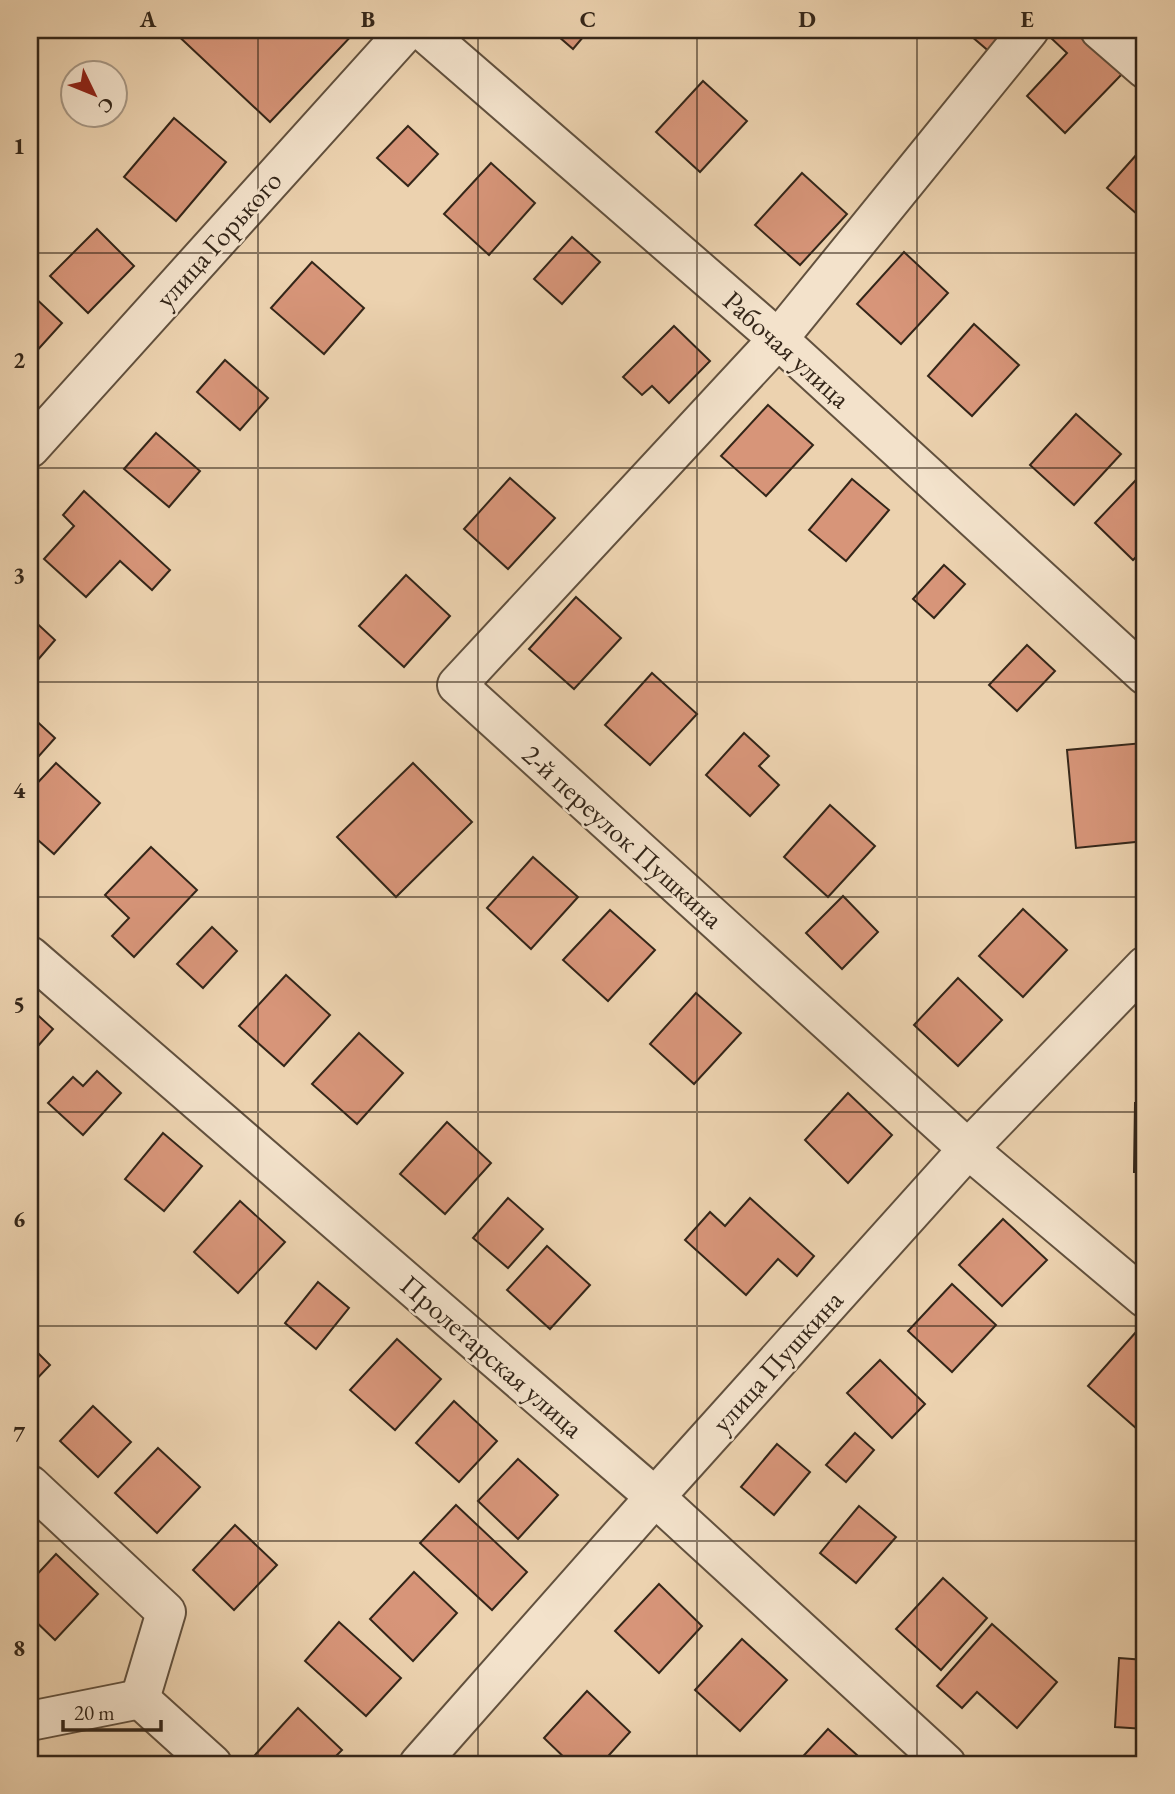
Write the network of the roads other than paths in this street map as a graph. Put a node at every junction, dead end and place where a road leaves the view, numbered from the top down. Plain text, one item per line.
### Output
1 (407, 30) edge
2 (422, 30) edge
3 (1029, 30) edge
4 (1100, 30) edge
5 (1145, 69) edge
6 (778, 338) junction
7 (30, 448) edge
8 (1145, 676) edge
9 (30, 956) edge
10 (1145, 967) edge
11 (968, 1149) junction
12 (1145, 1298) edge
13 (30, 1485) edge
14 (655, 1497) junction
15 (140, 1699) junction
16 (30, 1721) edge
17 (212, 1764) edge
18 (419, 1764) edge
19 (946, 1764) edge

1 - 7 street, улица Горького
2 - 6 street, Рабочая улица
3 - 6 street
4 - 5 street
6 - 8 street, Рабочая улица
6 - 11 street, 2-й переулок Пушкина
9 - 14 street, Пролетарская улица
10 - 11 street, улица Пушкина
11 - 12 street, 2-й переулок Пушкина
11 - 14 street, улица Пушкина
13 - 15 street
14 - 18 street, улица Пушкина
14 - 19 street, Пролетарская улица
15 - 16 street
15 - 17 street

